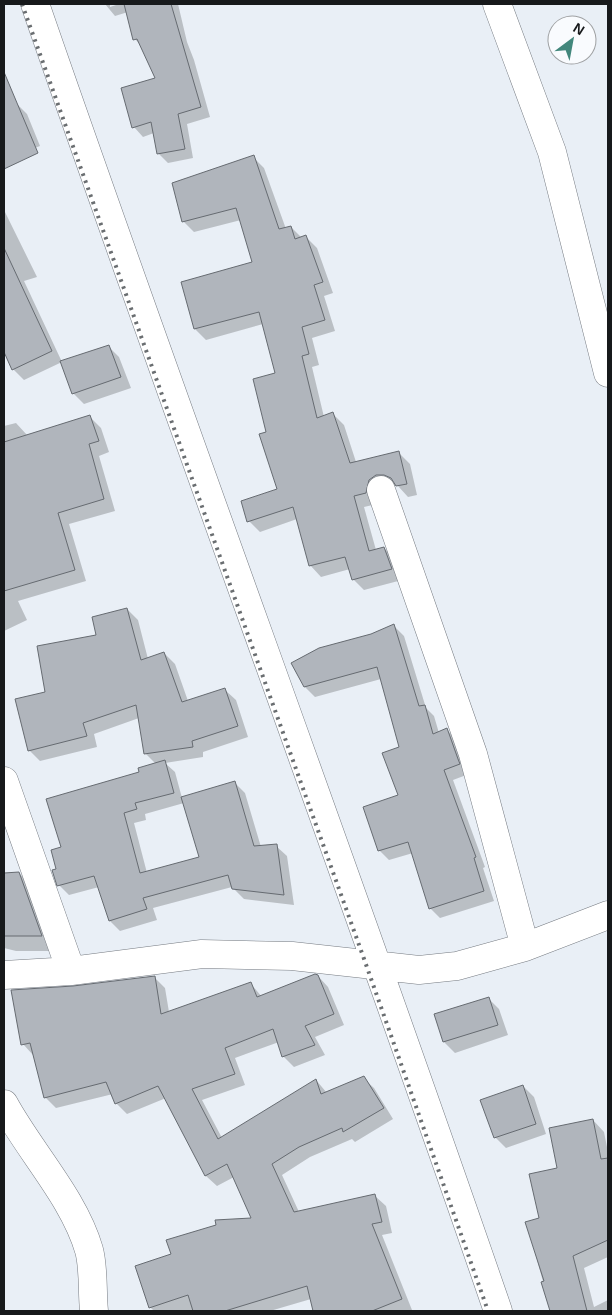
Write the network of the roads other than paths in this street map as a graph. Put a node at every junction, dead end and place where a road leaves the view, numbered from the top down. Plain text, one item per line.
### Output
1 (35, 4) edge
2 (497, 4) edge
3 (608, 373) edge
4 (380, 490) dead end
5 (4, 781) edge
6 (608, 915) edge
7 (525, 947) junction
8 (378, 965) junction
9 (72, 971) junction
10 (4, 975) edge
11 (4, 1104) edge
12 (94, 1311) edge
13 (498, 1311) edge

1 - 8 street
2 - 3 street
4 - 7 street
5 - 9 street
6 - 7 street
7 - 8 street
8 - 9 street
8 - 13 street
9 - 10 street
11 - 12 street

